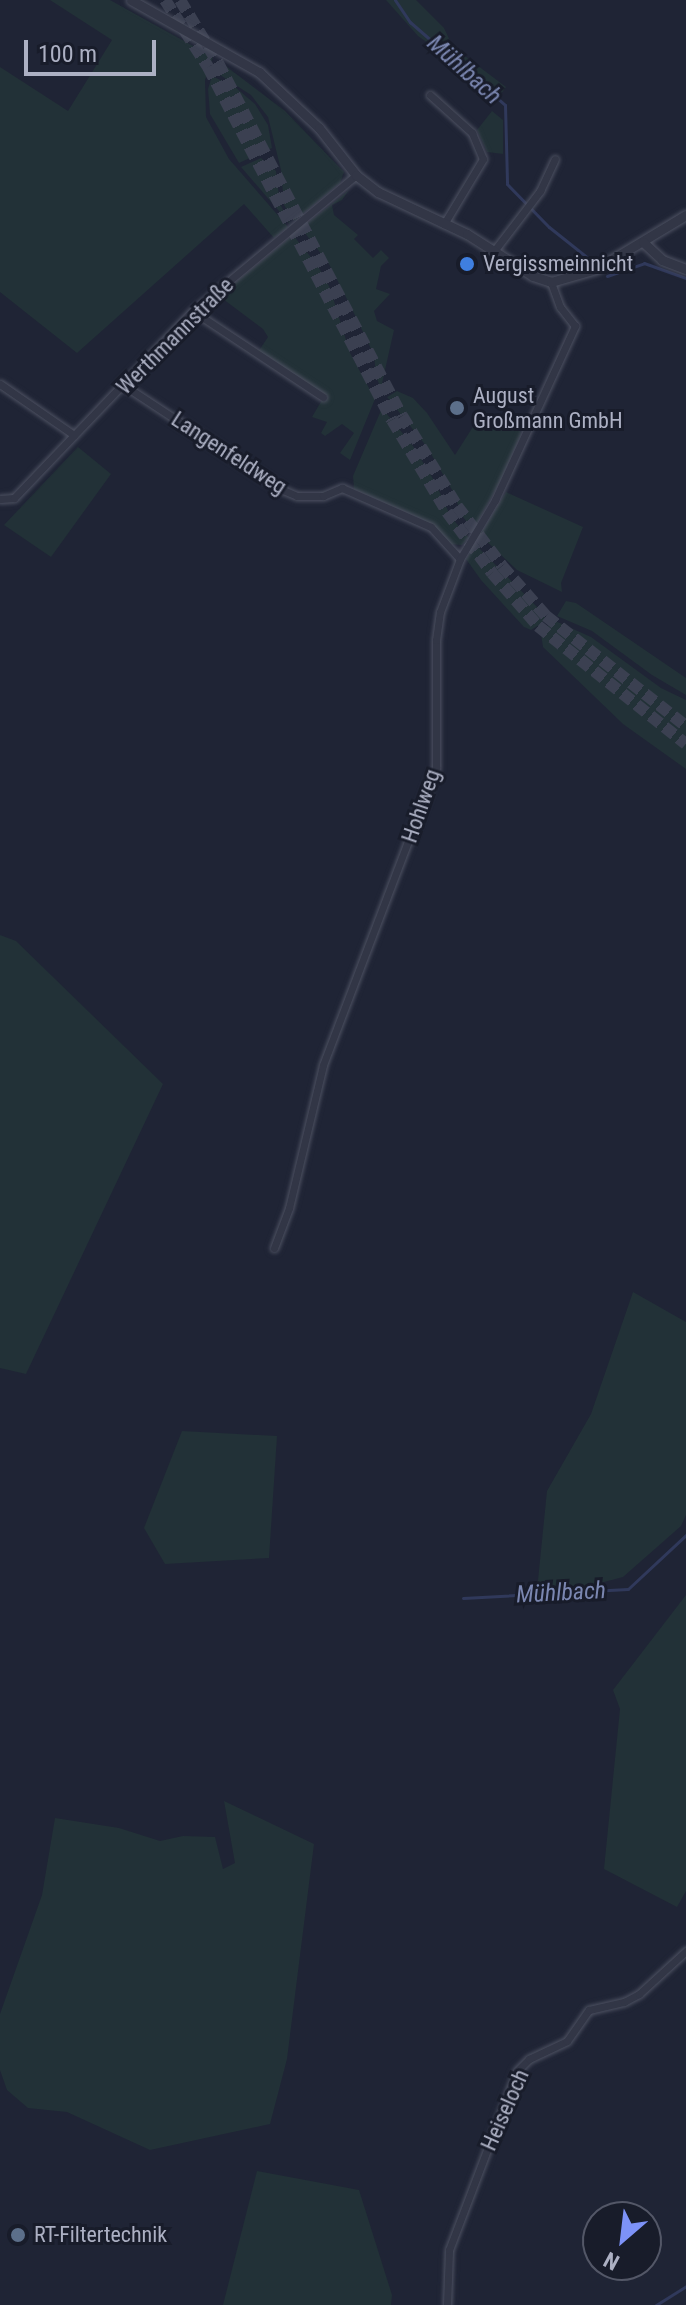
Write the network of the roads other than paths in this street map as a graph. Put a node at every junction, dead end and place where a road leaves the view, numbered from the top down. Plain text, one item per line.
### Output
1 (131, 0) edge
2 (430, 95) dead end
3 (555, 159) dead end
4 (356, 175) junction
5 (686, 215) edge
6 (444, 224) junction
7 (643, 242) junction
8 (494, 251) junction
9 (686, 269) edge
10 (551, 282) junction
11 (193, 311) junction
12 (0, 384) edge
13 (125, 386) junction
14 (323, 397) dead end
15 (74, 435) junction
16 (0, 499) edge
17 (460, 559) junction
18 (274, 1248) dead end
19 (686, 1951) edge
20 (447, 2305) edge

1 - 4 street
2 - 6 street
3 - 8 street
4 - 6 street
4 - 11 street, Werthmannstraße
5 - 7 street
6 - 8 street
7 - 9 street
7 - 10 street
8 - 10 street
10 - 17 street, Hohlweg
11 - 13 street, Werthmannstraße
11 - 14 street
12 - 15 street
13 - 15 street, Werthmannstraße
13 - 17 street, Langenfeldweg
15 - 16 street, Werthmannstraße
17 - 18 street, Hohlweg
19 - 20 street, Heiseloch

